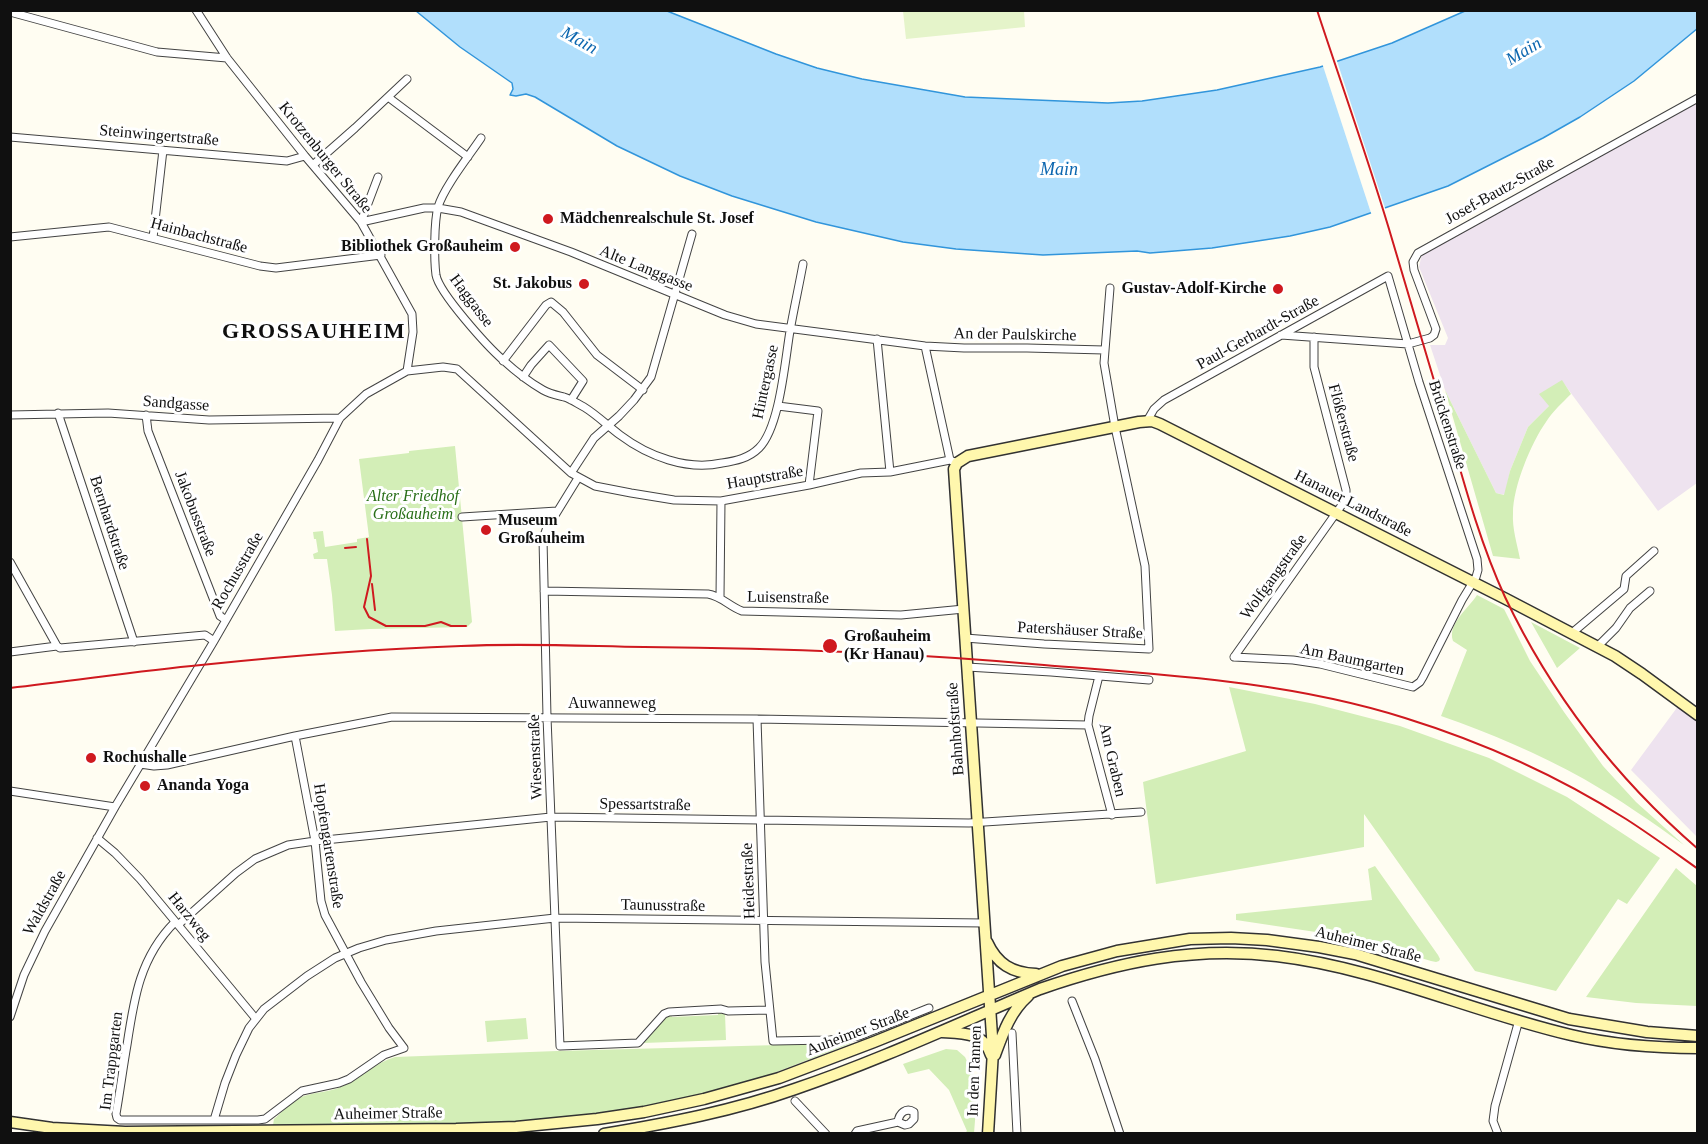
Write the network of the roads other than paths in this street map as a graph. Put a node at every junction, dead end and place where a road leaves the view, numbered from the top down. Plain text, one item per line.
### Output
1 (196, 10) edge
2 (10, 12) edge
3 (227, 58) junction
4 (407, 79) dead end
5 (388, 97) junction
6 (1698, 98) edge
7 (10, 137) edge
8 (481, 138) dead end
9 (163, 150) junction
10 (305, 156) junction
11 (468, 157) junction
12 (313, 165) junction
13 (378, 177) dead end
14 (438, 208) junction
15 (362, 222) junction
16 (692, 234) dead end
17 (10, 237) edge
18 (153, 238) junction
19 (381, 255) junction
20 (803, 264) dead end
21 (1388, 276) joint
22 (1110, 288) dead end
23 (674, 295) junction
24 (790, 328) junction
25 (1281, 335) junction
26 (1314, 337) junction
27 (877, 339) junction
28 (1408, 344) junction
29 (925, 346) junction
30 (1104, 350) junction
31 (503, 361) junction
32 (407, 371) junction
33 (523, 377) junction
34 (642, 390) junction
35 (571, 400) junction
36 (778, 406) junction
37 (58, 413) junction
38 (10, 415) edge
39 (146, 415) junction
40 (340, 418) junction
41 (1147, 421) junction
42 (609, 426) junction
43 (1115, 427) junction
44 (954, 461) junction
45 (890, 472) junction
46 (575, 475) junction
47 (809, 485) junction
48 (721, 501) junction
49 (557, 511) junction
50 (1337, 513) junction
51 (462, 517) dead end
52 (1654, 551) dead end
53 (10, 562) edge
54 (1473, 582) junction
55 (544, 591) junction
56 (1650, 591) dead end
57 (720, 597) junction
58 (964, 609) junction
59 (226, 620) junction
60 (1572, 633) junction
61 (965, 638) junction
62 (214, 641) junction
63 (134, 642) junction
64 (57, 646) junction
65 (1596, 646) junction
66 (10, 652) edge
67 (1234, 657) joint
68 (967, 667) junction
69 (1099, 676) junction
70 (1149, 680) dead end
71 (1698, 715) edge
72 (548, 717) junction
73 (757, 719) junction
74 (971, 724) junction
75 (1088, 725) junction
76 (295, 736) junction
77 (140, 764) junction
78 (10, 790) edge
79 (115, 807) junction
80 (1141, 812) dead end
81 (1112, 815) junction
82 (551, 817) junction
83 (760, 820) junction
84 (977, 823) junction
85 (97, 838) junction
86 (315, 841) junction
87 (555, 918) junction
88 (763, 921) junction
89 (984, 923) junction
90 (176, 924) junction
91 (986, 938) junction
92 (345, 954) junction
93 (1039, 974) junction
94 (1040, 989) junction
95 (990, 994) junction
96 (1072, 1002) dead end
97 (929, 1008) dead end
98 (770, 1010) junction
99 (990, 1010) junction
100 (10, 1017) edge
101 (256, 1018) junction
102 (1519, 1020) junction
103 (940, 1032) junction
104 (1012, 1033) dead end
105 (1698, 1036) edge
106 (404, 1048) joint
107 (1698, 1048) edge
108 (993, 1064) junction
109 (795, 1101) dead end
110 (214, 1119) junction
111 (10, 1122) edge
112 (898, 1122) dead end
113 (604, 1134) edge
114 (826, 1134) edge
115 (855, 1134) edge
116 (988, 1134) edge
117 (1017, 1134) edge
118 (1120, 1134) edge
119 (1498, 1134) edge

1 - 3 street, Krotzenburger Straße
2 - 3 street
3 - 10 street, Krotzenburger Straße
4 - 5 street
5 - 11 street
5 - 12 street
6 - 28 street, Josef-Bautz-Straße
7 - 9 street, Steinwingertstraße
8 - 11 street, Haggasse
9 - 10 street, Steinwingertstraße
9 - 18 street
10 - 12 street, Krotzenburger Straße
11 - 14 street, Haggasse
12 - 15 street, Krotzenburger Straße
13 - 15 street
14 - 15 street, Alte Langgasse
14 - 23 street, Alte Langgasse
14 - 31 street, Haggasse
15 - 19 street, Krotzenburger Straße
16 - 23 street, Wiesenstraße
17 - 18 street, Hainbachstraße
18 - 19 street, Hainbachstraße
19 - 32 street, Krotzenburger Straße
20 - 24 street, Hintergasse
21 - 25 street, Paul-Gerhardt-Straße
21 - 28 street, Brückenstraße
22 - 30 street
23 - 24 street, Alte Langgasse
23 - 34 street, Wiesenstraße
24 - 27 street, Alte Langgasse
24 - 36 street, Hintergasse
25 - 26 street
25 - 41 street, Paul-Gerhardt-Straße
26 - 28 street
26 - 50 street, Flößerstraße
27 - 29 street, Alte Langgasse
27 - 45 street
28 - 54 street, Brückenstraße
29 - 30 street, An der Paulskirche
29 - 44 street
30 - 43 street
31 - 33 street, Haggasse
31 - 34 street
32 - 40 street, Rochusstraße
32 - 46 street, Hauptstraße
33 - 35 street, Haggasse
33 - 35 street
34 - 42 street, Wiesenstraße
35 - 42 street, Haggasse
36 - 42 street, Hintergasse
36 - 47 street
37 - 38 street, Sandgasse
37 - 39 street, Sandgasse
37 - 63 street, Bernhardstraße
39 - 40 street, Sandgasse
39 - 59 street, Jakobusstraße
40 - 59 street, Rochusstraße
41 - 43 main road
41 - 50 main road, Hanauer Landstraße
42 - 46 street, Wiesenstraße
43 - 44 main road, Hauptstraße
43 - 61 street, Patershäuser Straße
44 - 45 street, Hauptstraße
44 - 58 main road, Bahnhofstraße
45 - 47 street, Hauptstraße
46 - 48 street, Hauptstraße
46 - 49 street, Wiesenstraße
47 - 48 street, Hauptstraße
48 - 57 street
49 - 51 street
49 - 55 street, Wiesenstraße
50 - 54 main road, Hanauer Landstraße
50 - 67 street, Wolfgangstraße
52 - 60 street
53 - 64 street
54 - 60 main road, Hanauer Landstraße
54 - 67 street, Am Baumgarten
55 - 57 street, Luisenstraße
55 - 72 street, Wiesenstraße
56 - 65 street
57 - 58 street, Luisenstraße
58 - 61 main road, Bahnhofstraße
59 - 62 street, Rochusstraße
60 - 65 main road, Hanauer Landstraße
61 - 68 main road, Bahnhofstraße
62 - 63 street
62 - 77 street, Rochusstraße
63 - 64 street
64 - 66 street
65 - 71 main road, Hanauer Landstraße
68 - 69 street
68 - 74 main road, Bahnhofstraße
69 - 70 street
69 - 75 street, Am Graben
72 - 73 street, Auwanneweg
72 - 76 street, Auwanneweg
72 - 82 street, Wiesenstraße
73 - 74 street, Auwanneweg
73 - 83 street, Heidestraße
74 - 75 street, Auwanneweg
74 - 84 main road, Bahnhofstraße
75 - 81 street, Am Graben
76 - 77 street, Auwanneweg
76 - 86 street, Hopfengartenstraße
77 - 79 street, Rochusstraße
78 - 79 street
79 - 85 street, Waldstraße
80 - 81 street, Spessartstraße
81 - 84 street, Spessartstraße
82 - 83 street, Spessartstraße
82 - 86 street, Spessartstraße
82 - 87 street, Wiesenstraße
83 - 84 street, Spessartstraße
83 - 88 street, Heidestraße
84 - 89 main road, Bahnhofstraße
85 - 90 street, Harzweg
85 - 100 street, Waldstraße
86 - 90 street, Spessartstraße
86 - 92 street, Hopfengartenstraße
87 - 88 street, Taunusstraße
87 - 92 street, Taunusstraße
87 - 98 street, Wiesenstraße
88 - 89 street, Taunusstraße
88 - 98 street, Heidestraße
89 - 91 main road, Bahnhofstraße
90 - 101 street, Harzweg
90 - 110 street, Im Trappgarten
91 - 93 main road
91 - 95 main road, Bahnhofstraße
92 - 101 street, Taunusstraße
92 - 106 street, Hopfengartenstraße
93 - 95 main road, Auheimer Straße
93 - 105 main road, Auheimer Straße
94 - 99 main road, Auheimer Straße
94 - 102 main road, Auheimer Straße
94 - 108 main road
95 - 99 main road, In den Tannen
95 - 111 main road, Auheimer Straße
96 - 118 street
97 - 98 street, Heidestraße
99 - 103 main road, Auheimer Straße
99 - 108 main road, In den Tannen
101 - 110 street, Taunusstraße
102 - 107 main road, Auheimer Straße
102 - 119 street
103 - 108 main road
103 - 113 main road, Auheimer Straße
104 - 117 street
106 - 110 street, Im Trappgarten
108 - 116 main road, In den Tannen
109 - 114 street
112 - 115 street

